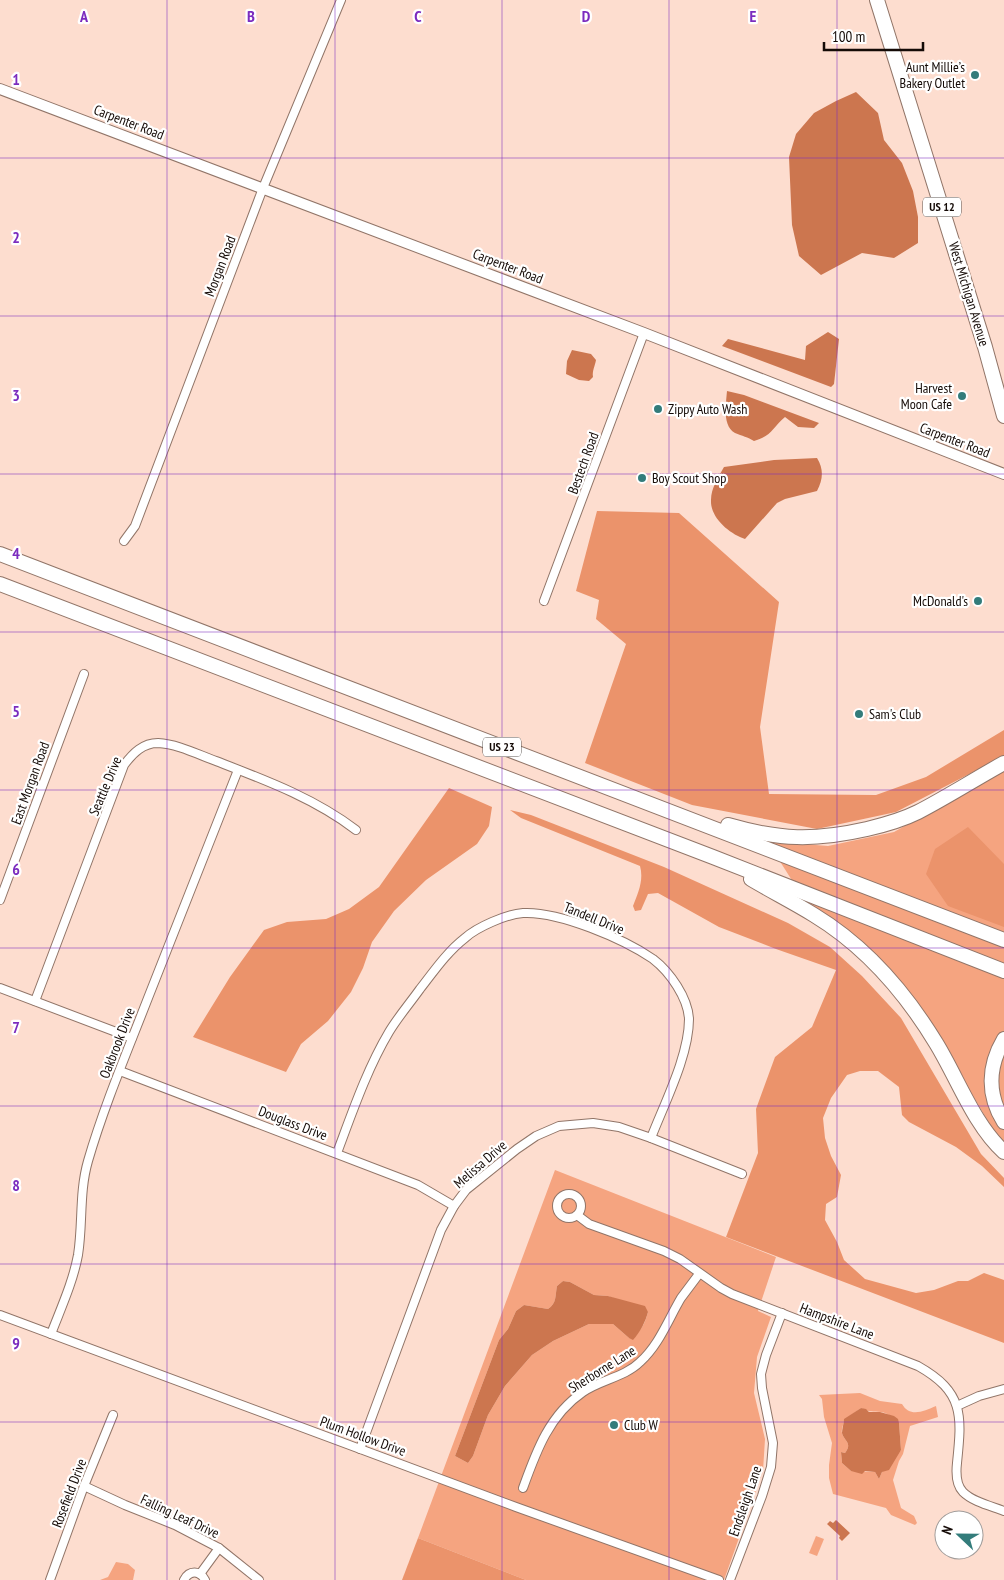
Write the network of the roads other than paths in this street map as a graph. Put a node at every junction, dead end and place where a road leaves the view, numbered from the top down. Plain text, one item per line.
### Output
1 (340, 0) edge
2 (878, 0) edge
3 (0, 88) edge
4 (263, 188) junction
5 (644, 333) junction
6 (1004, 416) edge
7 (1004, 474) edge
8 (124, 541) dead end
9 (0, 554) edge
10 (0, 584) edge
11 (544, 601) dead end
12 (84, 674) dead end
13 (1004, 763) edge
14 (238, 770) junction
15 (648, 802) junction
16 (356, 830) dead end
17 (714, 857) junction
18 (0, 900) edge
19 (1004, 940) edge
20 (1004, 971) edge
21 (0, 988) edge
22 (35, 1002) junction
23 (132, 1038) junction
24 (1004, 1039) edge
25 (120, 1071) junction
26 (1004, 1122) edge
27 (651, 1138) junction
28 (1004, 1152) edge
29 (337, 1153) junction
30 (742, 1174) dead end
31 (454, 1206) junction
32 (577, 1215) dead end
33 (700, 1274) junction
34 (782, 1313) junction
35 (0, 1315) edge
36 (51, 1334) junction
37 (1004, 1389) edge
38 (957, 1406) junction
39 (113, 1415) dead end
40 (360, 1449) junction
41 (84, 1486) junction
42 (523, 1488) dead end
43 (1004, 1512) edge
44 (219, 1548) junction
45 (203, 1577) edge
46 (50, 1580) edge
47 (184, 1580) edge
48 (259, 1580) edge
49 (719, 1580) edge
50 (730, 1580) edge

1 - 4 street, Morgan Road
2 - 6 highway, West Michigan Avenue / US 12
3 - 4 main road, Carpenter Road
4 - 5 main road, Carpenter Road
4 - 8 street, Morgan Road
5 - 7 main road, Carpenter Road
5 - 11 street, Bestech Road
9 - 15 highway, US 23
10 - 17 highway, US 23
12 - 18 street, East Morgan Road
13 - 15 highway
14 - 16 street, Seattle Drive
14 - 22 street, Seattle Drive
14 - 23 street, Oakbrook Drive
15 - 19 highway, US 23
17 - 20 highway, US 23
17 - 28 highway
21 - 22 street
22 - 23 street
23 - 25 street, Oakbrook Drive
24 - 26 highway
25 - 29 street, Douglass Drive
25 - 36 street, Oakbrook Drive
27 - 29 street, Tandell Drive
27 - 30 street, Melissa Drive
27 - 31 street, Melissa Drive
29 - 31 street, Douglass Drive
31 - 40 street, Melissa Drive
32 - 33 street, Hampshire Lane
33 - 34 street, Hampshire Lane
33 - 42 street, Sherborne Lane
34 - 38 street, Hampshire Lane
34 - 50 street, Endsleigh Lane
35 - 36 street, Plum Hollow Drive
36 - 40 street, Plum Hollow Drive
37 - 38 street
38 - 43 street, Hampshire Lane
39 - 41 street, Rosefield Drive
40 - 49 street, Plum Hollow Drive
41 - 44 street, Falling Leaf Drive
41 - 46 street, Rosefield Drive
44 - 45 street
44 - 48 street, Falling Leaf Drive
45 - 47 street

